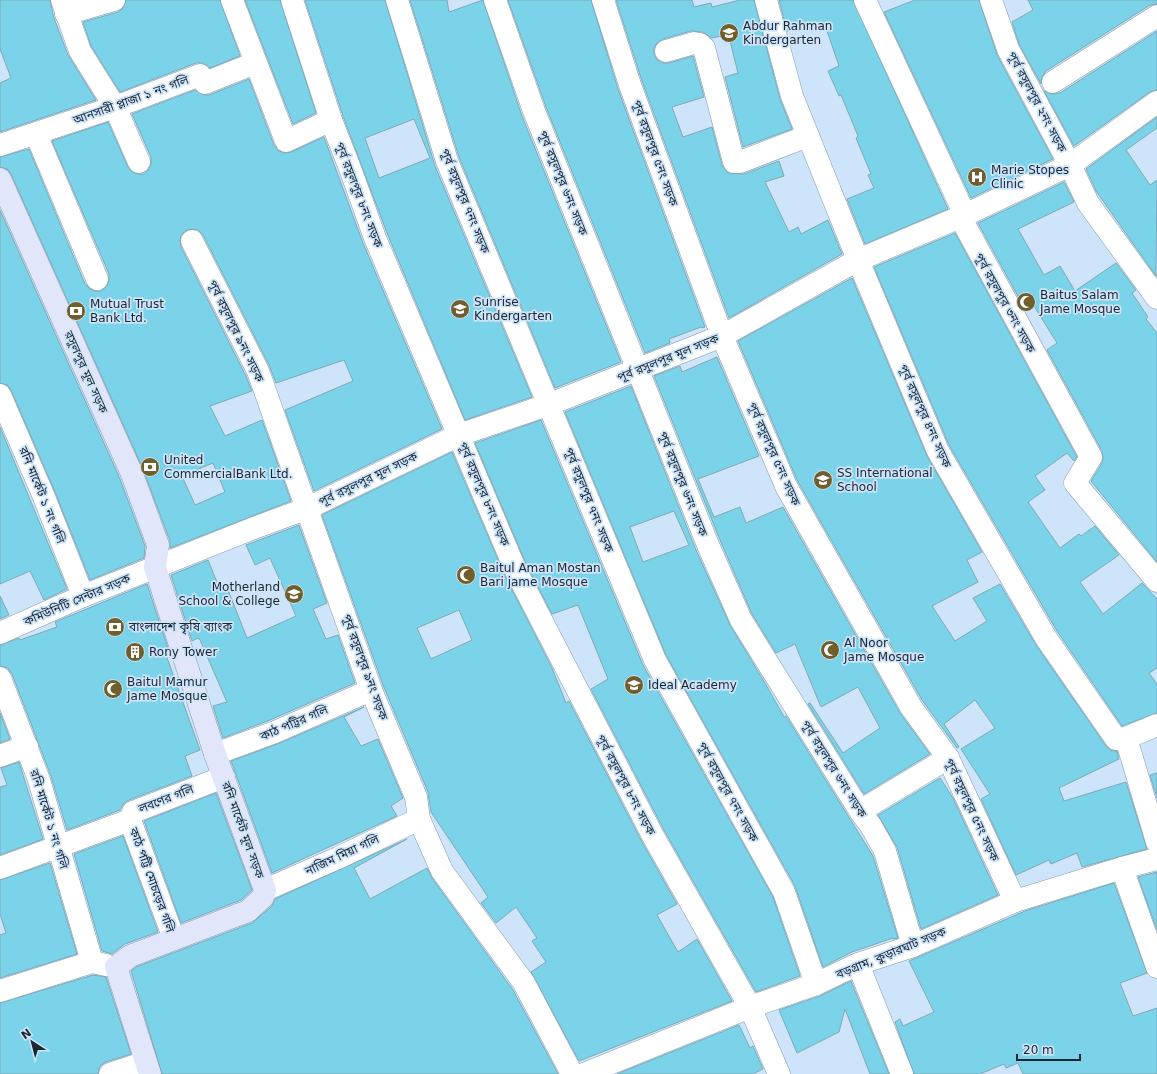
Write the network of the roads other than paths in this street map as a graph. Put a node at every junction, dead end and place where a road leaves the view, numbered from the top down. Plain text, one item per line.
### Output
1 (114, 0) edge
2 (232, 0) edge
3 (292, 0) edge
4 (397, 0) edge
5 (495, 0) edge
6 (603, 0) edge
7 (766, 0) edge
8 (865, 0) edge
9 (991, 0) edge
10 (64, 7) edge
11 (1157, 16) edge
12 (666, 51) dead end
13 (256, 63) junction
14 (1053, 82) dead end
15 (1157, 102) edge
16 (115, 107) junction
17 (330, 120) junction
18 (36, 134) junction
19 (808, 136) junction
20 (0, 146) edge
21 (139, 162) dead end
22 (1070, 165) junction
23 (0, 179) edge
24 (966, 215) junction
25 (192, 241) dead end
26 (858, 260) junction
27 (97, 280) dead end
28 (1156, 296) edge
29 (722, 336) junction
30 (637, 370) junction
31 (0, 395) edge
32 (550, 404) junction
33 (459, 435) junction
34 (308, 508) junction
35 (155, 567) junction
36 (1157, 581) edge
37 (83, 596) junction
38 (0, 633) edge
39 (0, 678) edge
40 (371, 690) junction
41 (1157, 725) edge
42 (1126, 738) junction
43 (27, 746) junction
44 (215, 754) junction
45 (0, 756) edge
46 (948, 758) junction
47 (224, 777) junction
48 (860, 811) junction
49 (418, 819) junction
50 (130, 820) junction
51 (1157, 842) edge
52 (58, 847) junction
53 (1157, 859) edge
54 (0, 868) edge
55 (1122, 868) junction
56 (265, 890) junction
57 (1015, 902) junction
58 (174, 939) junction
59 (912, 946) junction
60 (92, 962) junction
61 (858, 964) junction
62 (116, 967) junction
63 (1157, 967) edge
64 (816, 984) junction
65 (0, 991) edge
66 (750, 1007) junction
67 (148, 1068) edge
68 (110, 1074) edge
69 (572, 1074) edge
70 (584, 1074) edge
71 (779, 1074) edge
72 (902, 1074) edge

1 - 10 street
2 - 13 street
3 - 17 street, পূর্ব রসুলপুর ৮নং সড়ক
4 - 32 street, পূর্ব রসুলপুর ৭নং সড়ক
5 - 30 street, পূর্ব রসুলপুর ৬নং সড়ক
6 - 29 street, পূর্ব রসুলপুর ৫নং সড়ক
7 - 19 street, পূর্ব রসুলপুর ৪নং সড়ক
8 - 24 street, পূর্ব রসুলপুর ৩নং সড়ক
9 - 22 street, পূর্ব রসুলপুর ২নং সড়ক
10 - 16 street
11 - 14 street
12 - 19 street
13 - 16 street, আনসারী প্লাজা ১ নং গলি
13 - 17 street
15 - 22 street, পূর্ব রসুলপুর মূল সড়ক
16 - 18 street, আনসারী প্লাজা ১ নং গলি
16 - 21 street
17 - 33 street, পূর্ব রসুলপুর ৮নং সড়ক
18 - 20 street, আনসারী প্লাজা ১ নং গলি
18 - 27 street
19 - 26 street, পূর্ব রসুলপুর ৪নং সড়ক
22 - 24 street, পূর্ব রসুলপুর মূল সড়ক
22 - 28 street, পূর্ব রসুলপুর ২নং সড়ক
23 - 35 street, রসুলপুর মূল সড়ক
24 - 26 street, পূর্ব রসুলপুর মূল সড়ক
24 - 36 street, পূর্ব রসুলপুর ৩নং সড়ক
25 - 34 street, পূর্ব রসুলপুর ৯নং সড়ক
26 - 29 street, পূর্ব রসুলপুর মূল সড়ক
26 - 42 street, পূর্ব রসুলপুর ৪নং সড়ক
29 - 30 street, পূর্ব রসুলপুর মূল সড়ক
29 - 46 street, পূর্ব রসুলপুর ৫নং সড়ক
30 - 32 street, পূর্ব রসুলপুর মূল সড়ক
30 - 48 street, পূর্ব রসুলপুর ৬নং সড়ক
31 - 37 street, রনি মার্কেট ১ নং গলি
32 - 33 street, পূর্ব রসুলপুর মূল সড়ক
32 - 64 street, পূর্ব রসুলপুর ৭নং সড়ক
33 - 34 street, পূর্ব রসুলপুর মূল সড়ক
33 - 66 street, পূর্ব রসুলপুর ৮নং সড়ক
34 - 35 street, পূর্ব রসুলপুর মূল সড়ক
34 - 40 street, পূর্ব রসুলপুর ৯নং সড়ক
35 - 37 street, কমিউনিটি সেন্টার সড়ক
35 - 44 street, রনি মার্কেট মূল সড়ক
37 - 38 street, কমিউনিটি সেন্টার সড়ক
39 - 43 street, রনি মার্কেট ১ নং গলি
40 - 44 street, কাঠ পট্টির গলি
40 - 49 street, পূর্ব রসুলপুর ৯নং সড়ক
41 - 42 street
42 - 51 street
43 - 45 street
43 - 52 street, রনি মার্কেট ১ নং গলি
44 - 47 street, রনি মার্কেট মূল সড়ক
46 - 48 street
46 - 57 street, পূর্ব রসুলপুর ৫নং সড়ক
47 - 50 street, লবণের গলি
47 - 56 street, রনি মার্কেট মূল সড়ক
48 - 59 street, পূর্ব রসুলপুর ৬নং সড়ক
49 - 56 street, নাজিম মিয়া গলি
49 - 69 street, পূর্ব রসুলপুর ৯নং সড়ক
50 - 52 street, লবণের গলি
50 - 58 street, কাঠ পট্টি মোচড়ের গলি
52 - 54 street, লবণের গলি
52 - 60 street, রনি মার্কেট ১ নং গলি
53 - 55 street, বড়গ্রাম, কুড়ারঘাট সড়ক
55 - 57 street, বড়গ্রাম, কুড়ারঘাট সড়ক
55 - 63 street
56 - 58 street, রনি মার্কেট মূল সড়ক
57 - 59 street, বড়গ্রাম, কুড়ারঘাট সড়ক
58 - 62 street, রনি মার্কেট মূল সড়ক
59 - 61 street, বড়গ্রাম, কুড়ারঘাট সড়ক
60 - 62 street
60 - 65 street
61 - 64 street, বড়গ্রাম, কুড়ারঘাট সড়ক
61 - 72 street
62 - 67 street
64 - 66 street, বড়গ্রাম, কুড়ারঘাট সড়ক
66 - 70 street, বড়গ্রাম, কুড়ারঘাট সড়ক
66 - 71 street, পূর্ব রসুলপুর ৮নং সড়ক
67 - 68 street

